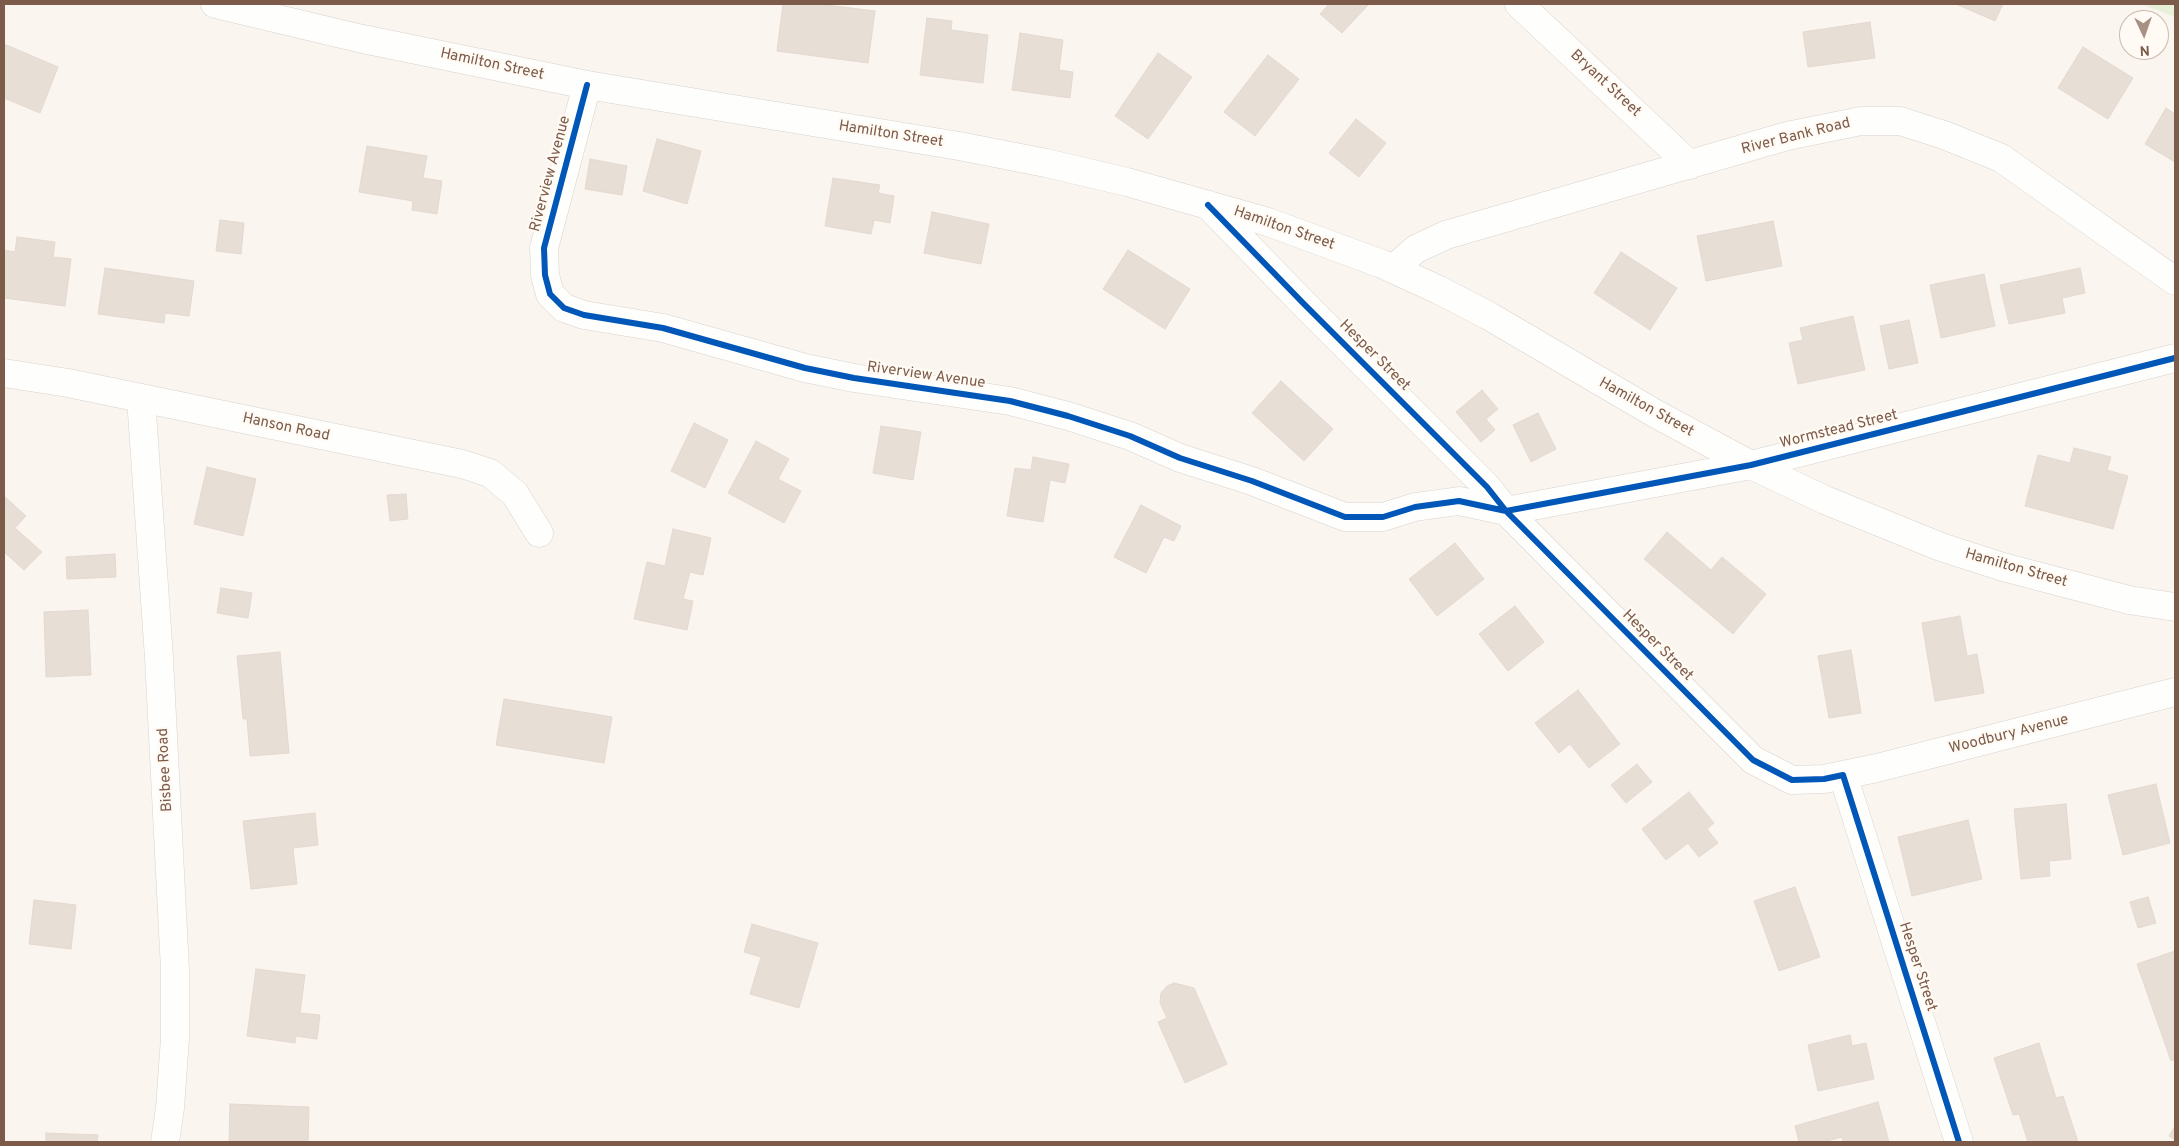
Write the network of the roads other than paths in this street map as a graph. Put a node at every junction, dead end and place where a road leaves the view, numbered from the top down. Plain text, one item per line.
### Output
1 (215, 4) edge
2 (1519, 4) edge
3 (587, 85) junction
4 (1690, 165) junction
5 (1208, 205) junction
6 (1393, 269) junction
7 (2175, 281) edge
8 (2175, 358) edge
9 (4, 373) edge
10 (141, 398) junction
11 (1751, 465) junction
12 (1506, 512) junction
13 (539, 533) dead end
14 (2175, 608) edge
15 (2175, 692) edge
16 (1843, 775) junction
17 (165, 1142) edge
18 (1959, 1142) edge

1 - 3 street, Hamilton Street
2 - 4 street, Bryant Street
3 - 5 street, Hamilton Street
3 - 12 street, Riverview Avenue
4 - 6 street, River Bank Road
4 - 7 street, River Bank Road
5 - 6 street, Hamilton Street
5 - 12 street, Hesper Street
6 - 11 street, Hamilton Street
8 - 11 street, Wormstead Street
9 - 10 street, Hanson Road
10 - 13 street, Hanson Road
10 - 17 street, Bisbee Road
11 - 12 street, Wormstead Street
11 - 14 street, Hamilton Street
12 - 16 street, Hesper Street
15 - 16 street, Woodbury Avenue
16 - 18 street, Hesper Street

